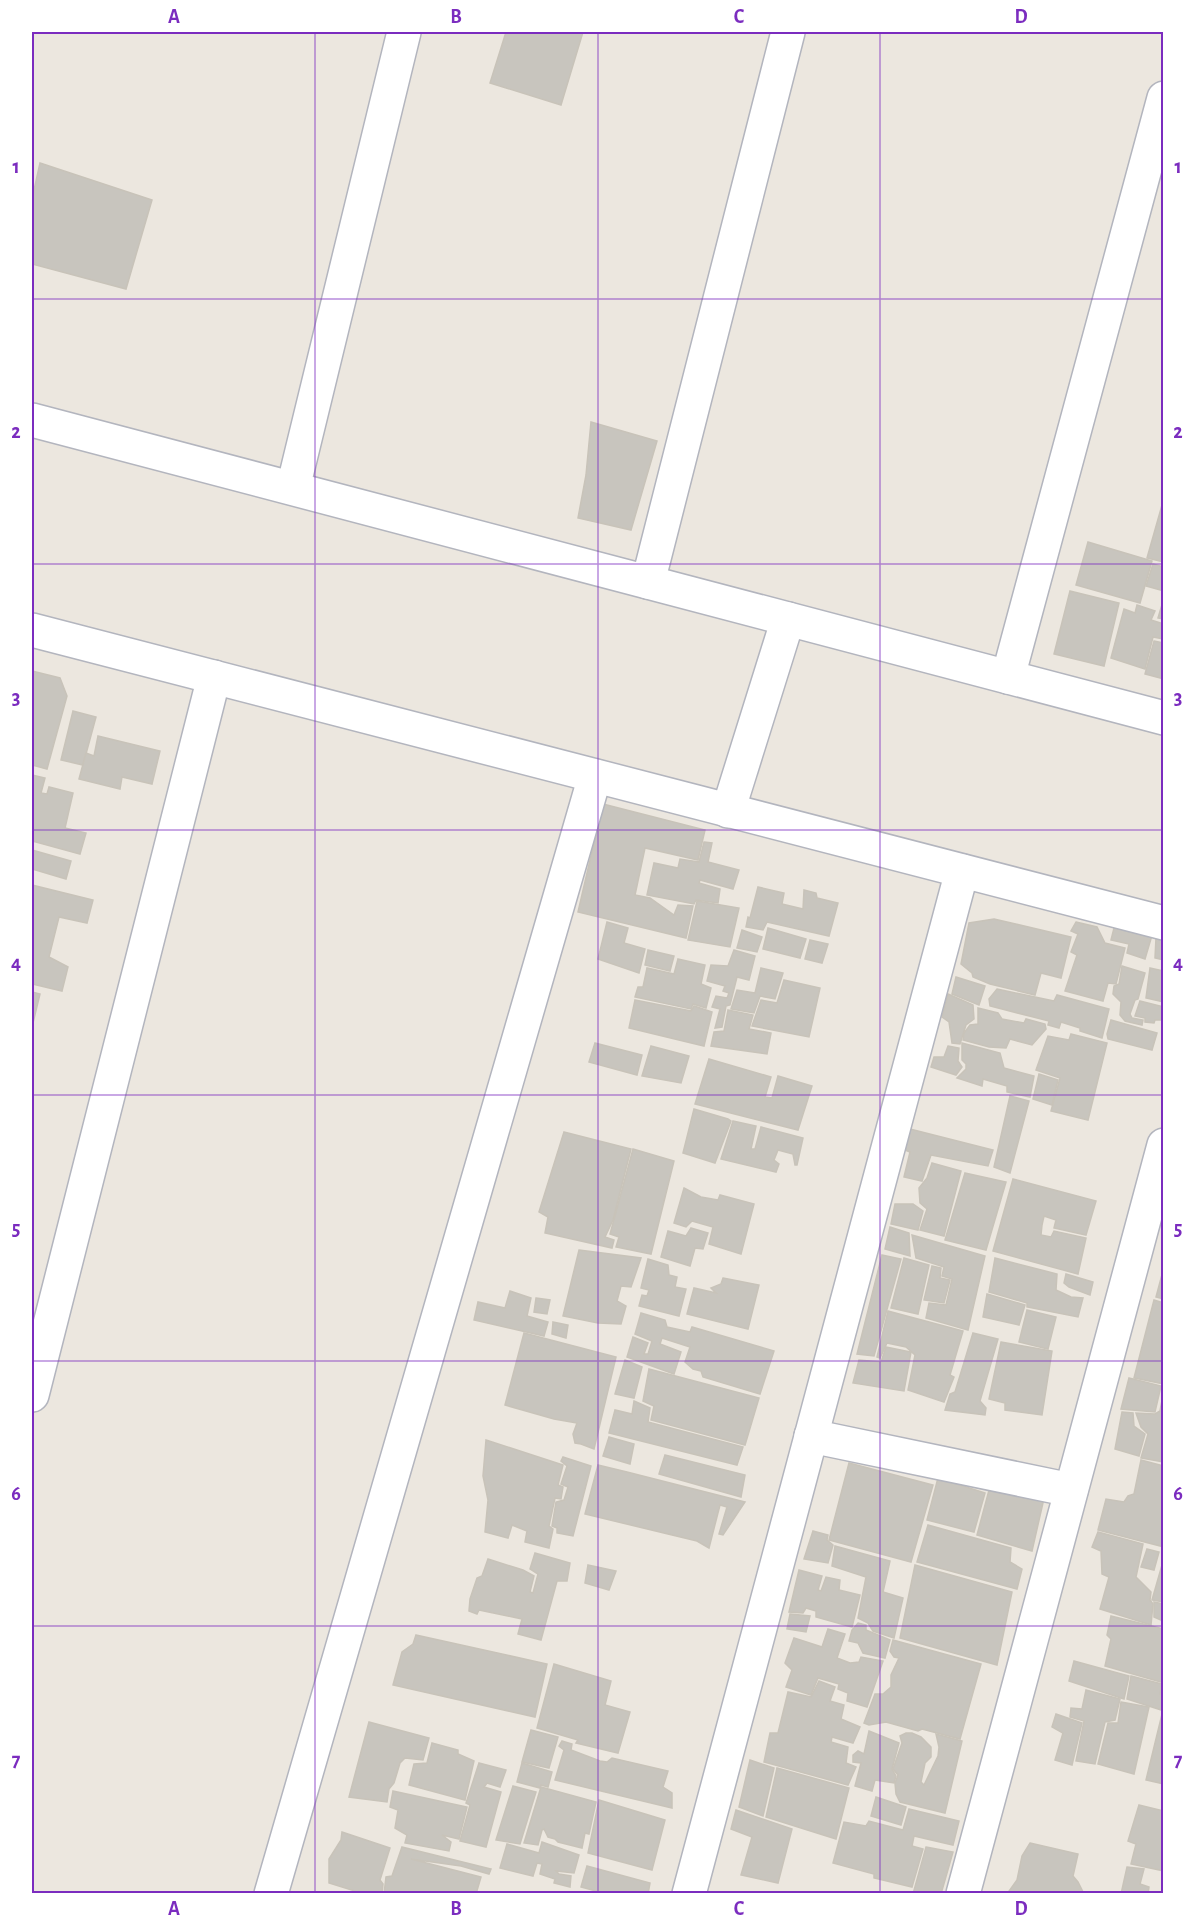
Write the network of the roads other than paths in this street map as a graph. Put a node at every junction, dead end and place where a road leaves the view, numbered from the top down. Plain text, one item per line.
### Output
1 (404, 32) edge
2 (788, 32) edge
3 (1164, 98) edge
4 (32, 420) edge
5 (293, 488) junction
6 (648, 582) junction
7 (788, 619) junction
8 (32, 630) edge
9 (214, 677) junction
10 (1008, 677) junction
11 (1164, 718) edge
12 (595, 776) junction
13 (728, 811) junction
14 (962, 871) junction
15 (1164, 923) edge
16 (1164, 1145) edge
17 (32, 1395) edge
18 (812, 1436) junction
19 (1071, 1491) junction
20 (271, 1893) edge
21 (689, 1893) edge
22 (963, 1893) edge

1 - 5 street
2 - 6 street
3 - 10 street
4 - 5 street
5 - 6 street
6 - 7 street
7 - 10 street
7 - 13 street
8 - 9 street
9 - 12 street
9 - 17 street
10 - 11 street
12 - 13 street
12 - 20 street
13 - 14 street
14 - 15 street
14 - 18 street
16 - 19 street
18 - 19 street
18 - 21 street
19 - 22 street

